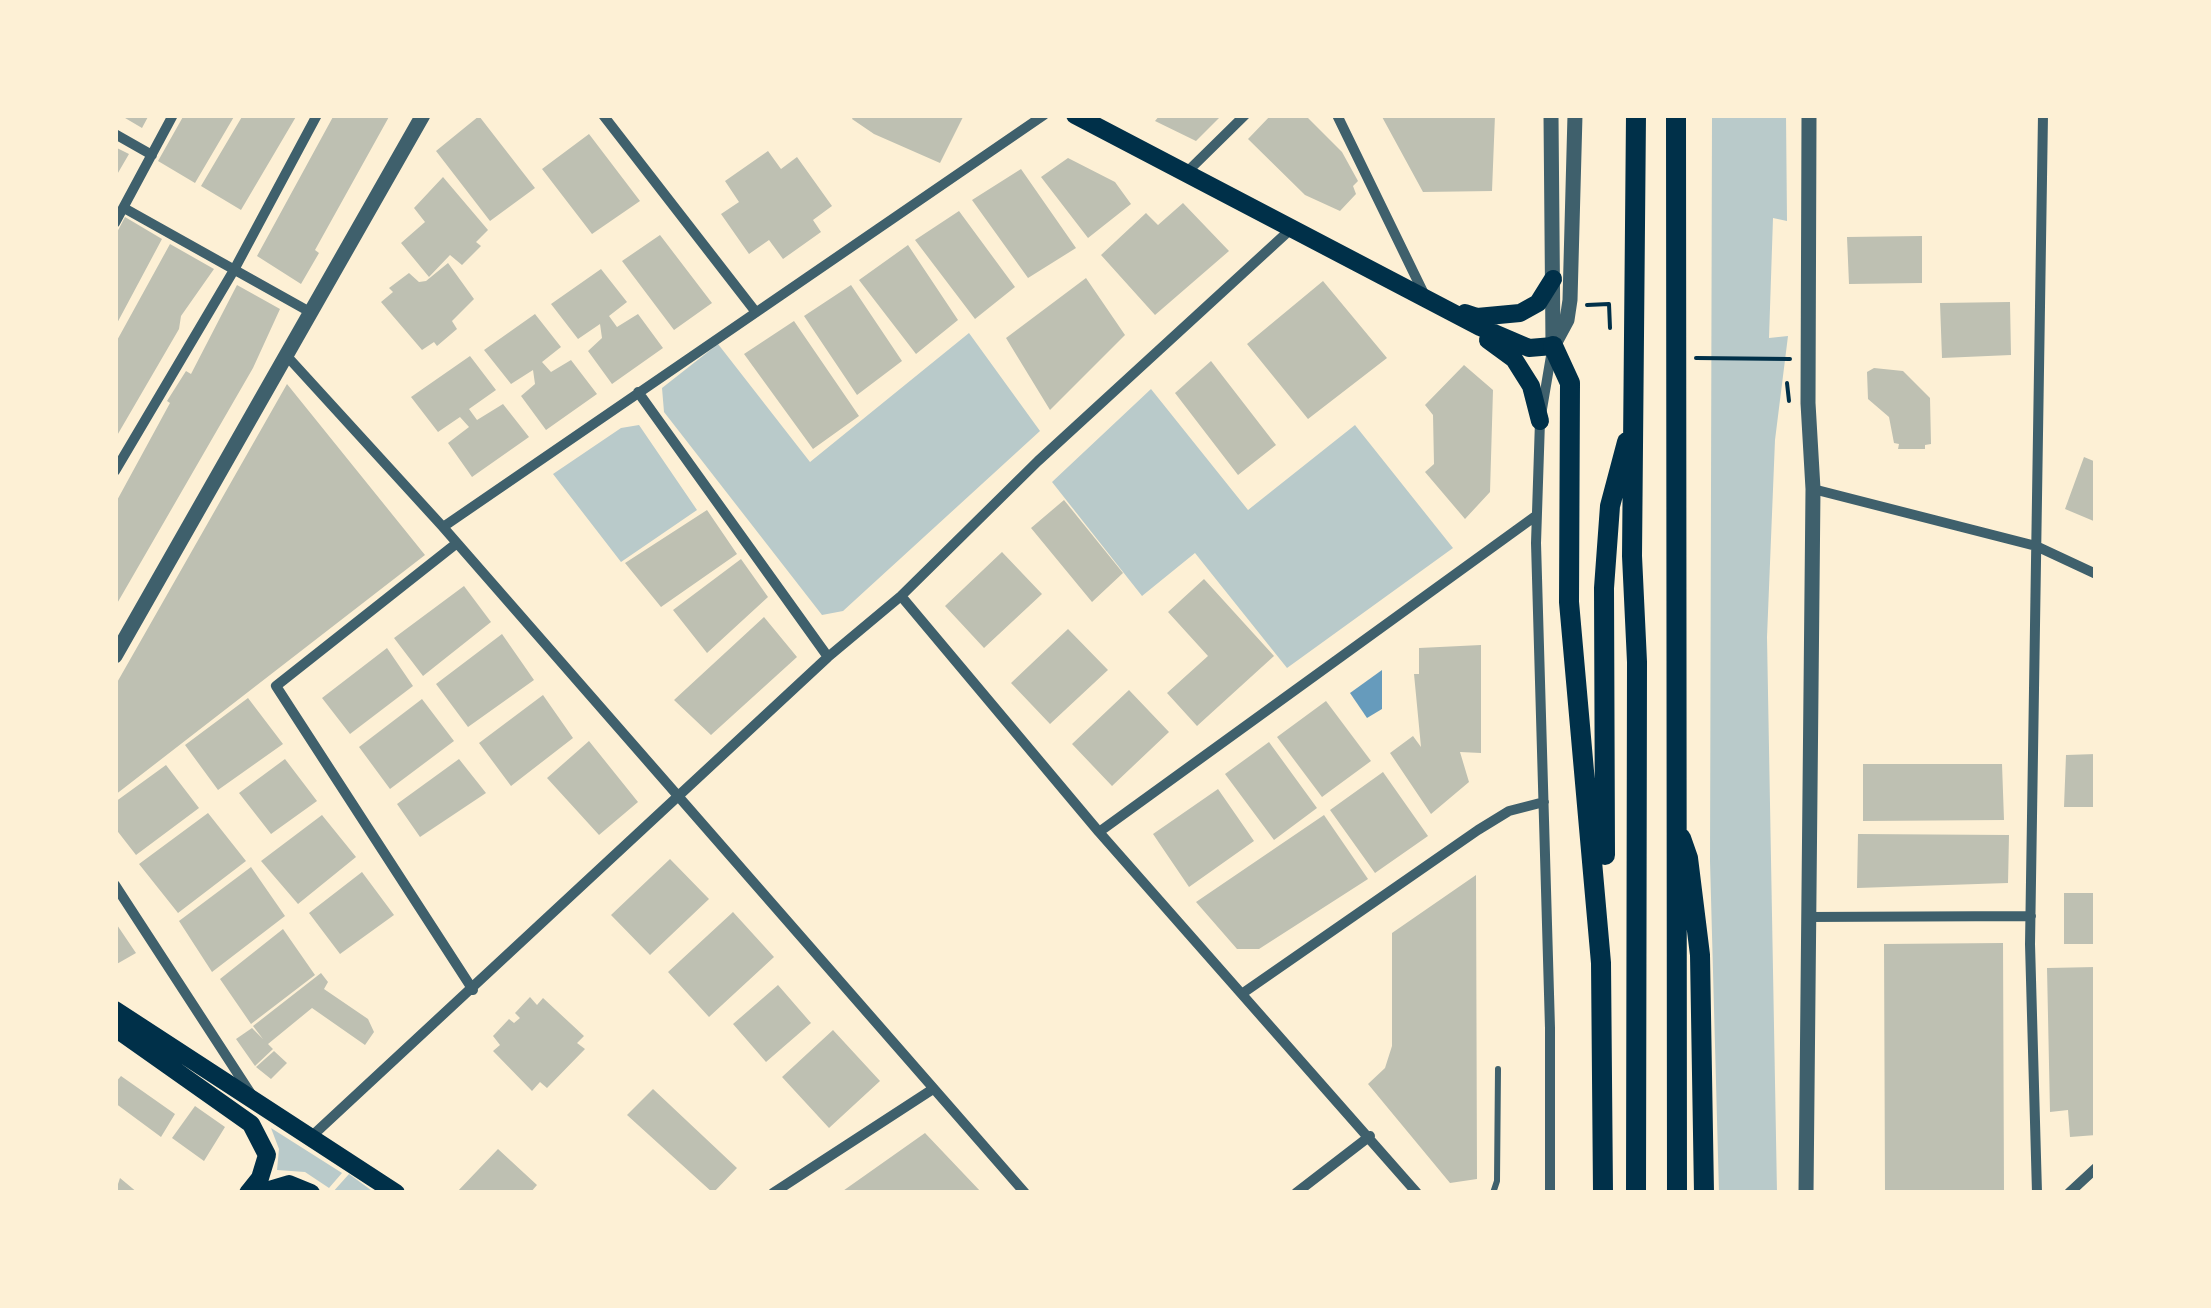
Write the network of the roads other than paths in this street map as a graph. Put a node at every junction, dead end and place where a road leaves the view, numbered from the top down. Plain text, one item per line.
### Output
1 (173, 115) edge
2 (317, 115) edge
3 (423, 115) edge
4 (604, 115) edge
5 (1044, 115) edge
6 (1075, 115) edge
7 (1244, 115) edge
8 (1337, 115) edge
9 (1551, 115) edge
10 (1576, 115) edge
11 (1636, 115) edge
12 (1676, 115) edge
13 (1810, 115) edge
14 (2043, 115) edge
15 (115, 134) edge
16 (152, 155) junction
17 (1187, 172) junction
18 (124, 208) junction
19 (115, 223) edge
20 (1291, 229) junction
21 (234, 270) junction
22 (1552, 279) junction
23 (1426, 296) junction
24 (1450, 308) junction
25 (755, 311) junction
26 (310, 312) junction
27 (1553, 346) junction
28 (285, 354) junction
29 (638, 392) junction
30 (1540, 421) junction
31 (1633, 421) junction
32 (115, 471) edge
33 (1813, 489) junction
34 (1536, 514) junction
35 (444, 527) junction
36 (457, 543) junction
37 (2036, 546) junction
38 (2096, 574) edge
39 (901, 596) junction
40 (115, 656) edge
41 (828, 658) junction
42 (677, 797) junction
43 (1544, 802) junction
44 (1675, 822) junction
45 (1100, 832) junction
46 (115, 886) edge
47 (2031, 916) junction
48 (1808, 917) junction
49 (1600, 964) junction
50 (474, 990) junction
51 (1242, 992) junction
52 (115, 1010) edge
53 (115, 1028) edge
54 (1498, 1069) dead end
55 (933, 1089) junction
56 (254, 1098) junction
57 (312, 1136) junction
58 (1370, 1136) junction
59 (2096, 1168) edge
60 (248, 1193) edge
61 (259, 1193) edge
62 (312, 1193) edge
63 (396, 1193) edge
64 (774, 1193) edge
65 (1025, 1193) edge
66 (1296, 1193) edge
67 (1417, 1193) edge
68 (1494, 1193) edge
69 (1550, 1193) edge
70 (1603, 1193) edge
71 (1636, 1193) edge
72 (1678, 1193) edge
73 (1704, 1193) edge
74 (1806, 1193) edge
75 (2037, 1193) edge
76 (2069, 1193) edge

1 - 16 street
2 - 21 street
3 - 26 street
4 - 25 street
5 - 25 street
6 - 17 main road
7 - 17 street
8 - 23 street
9 - 22 street
10 - 27 street
11 - 31 highway
12 - 44 highway
13 - 33 street
14 - 37 street
15 - 16 street
16 - 18 street
17 - 20 main road
18 - 19 street
18 - 21 street
20 - 23 main road
20 - 39 street
21 - 26 street
21 - 32 street
22 - 24 main road
22 - 27 street
23 - 24 main road
24 - 27 main road
24 - 30 main road
25 - 29 street
26 - 28 street
27 - 30 street
27 - 49 highway
28 - 35 street
28 - 40 street
29 - 35 street
29 - 41 street
30 - 34 street
31 - 49 highway
31 - 71 highway
33 - 37 street
33 - 48 street
34 - 43 street
34 - 45 street
35 - 36 street
36 - 42 street
36 - 50 street
37 - 38 street
37 - 47 street
39 - 41 street
39 - 45 street
41 - 42 street
42 - 50 street
42 - 55 street
43 - 51 street
43 - 69 street
44 - 72 highway
44 - 73 highway
45 - 51 street
46 - 56 street
47 - 48 street
47 - 75 street
48 - 74 street
49 - 70 highway
50 - 57 street
51 - 58 street
52 - 56 main road
53 - 60 main road
54 - 68 lane
55 - 64 street
55 - 65 street
56 - 57 main road
57 - 63 main road
58 - 66 street
58 - 67 street
59 - 76 street
61 - 62 main road

